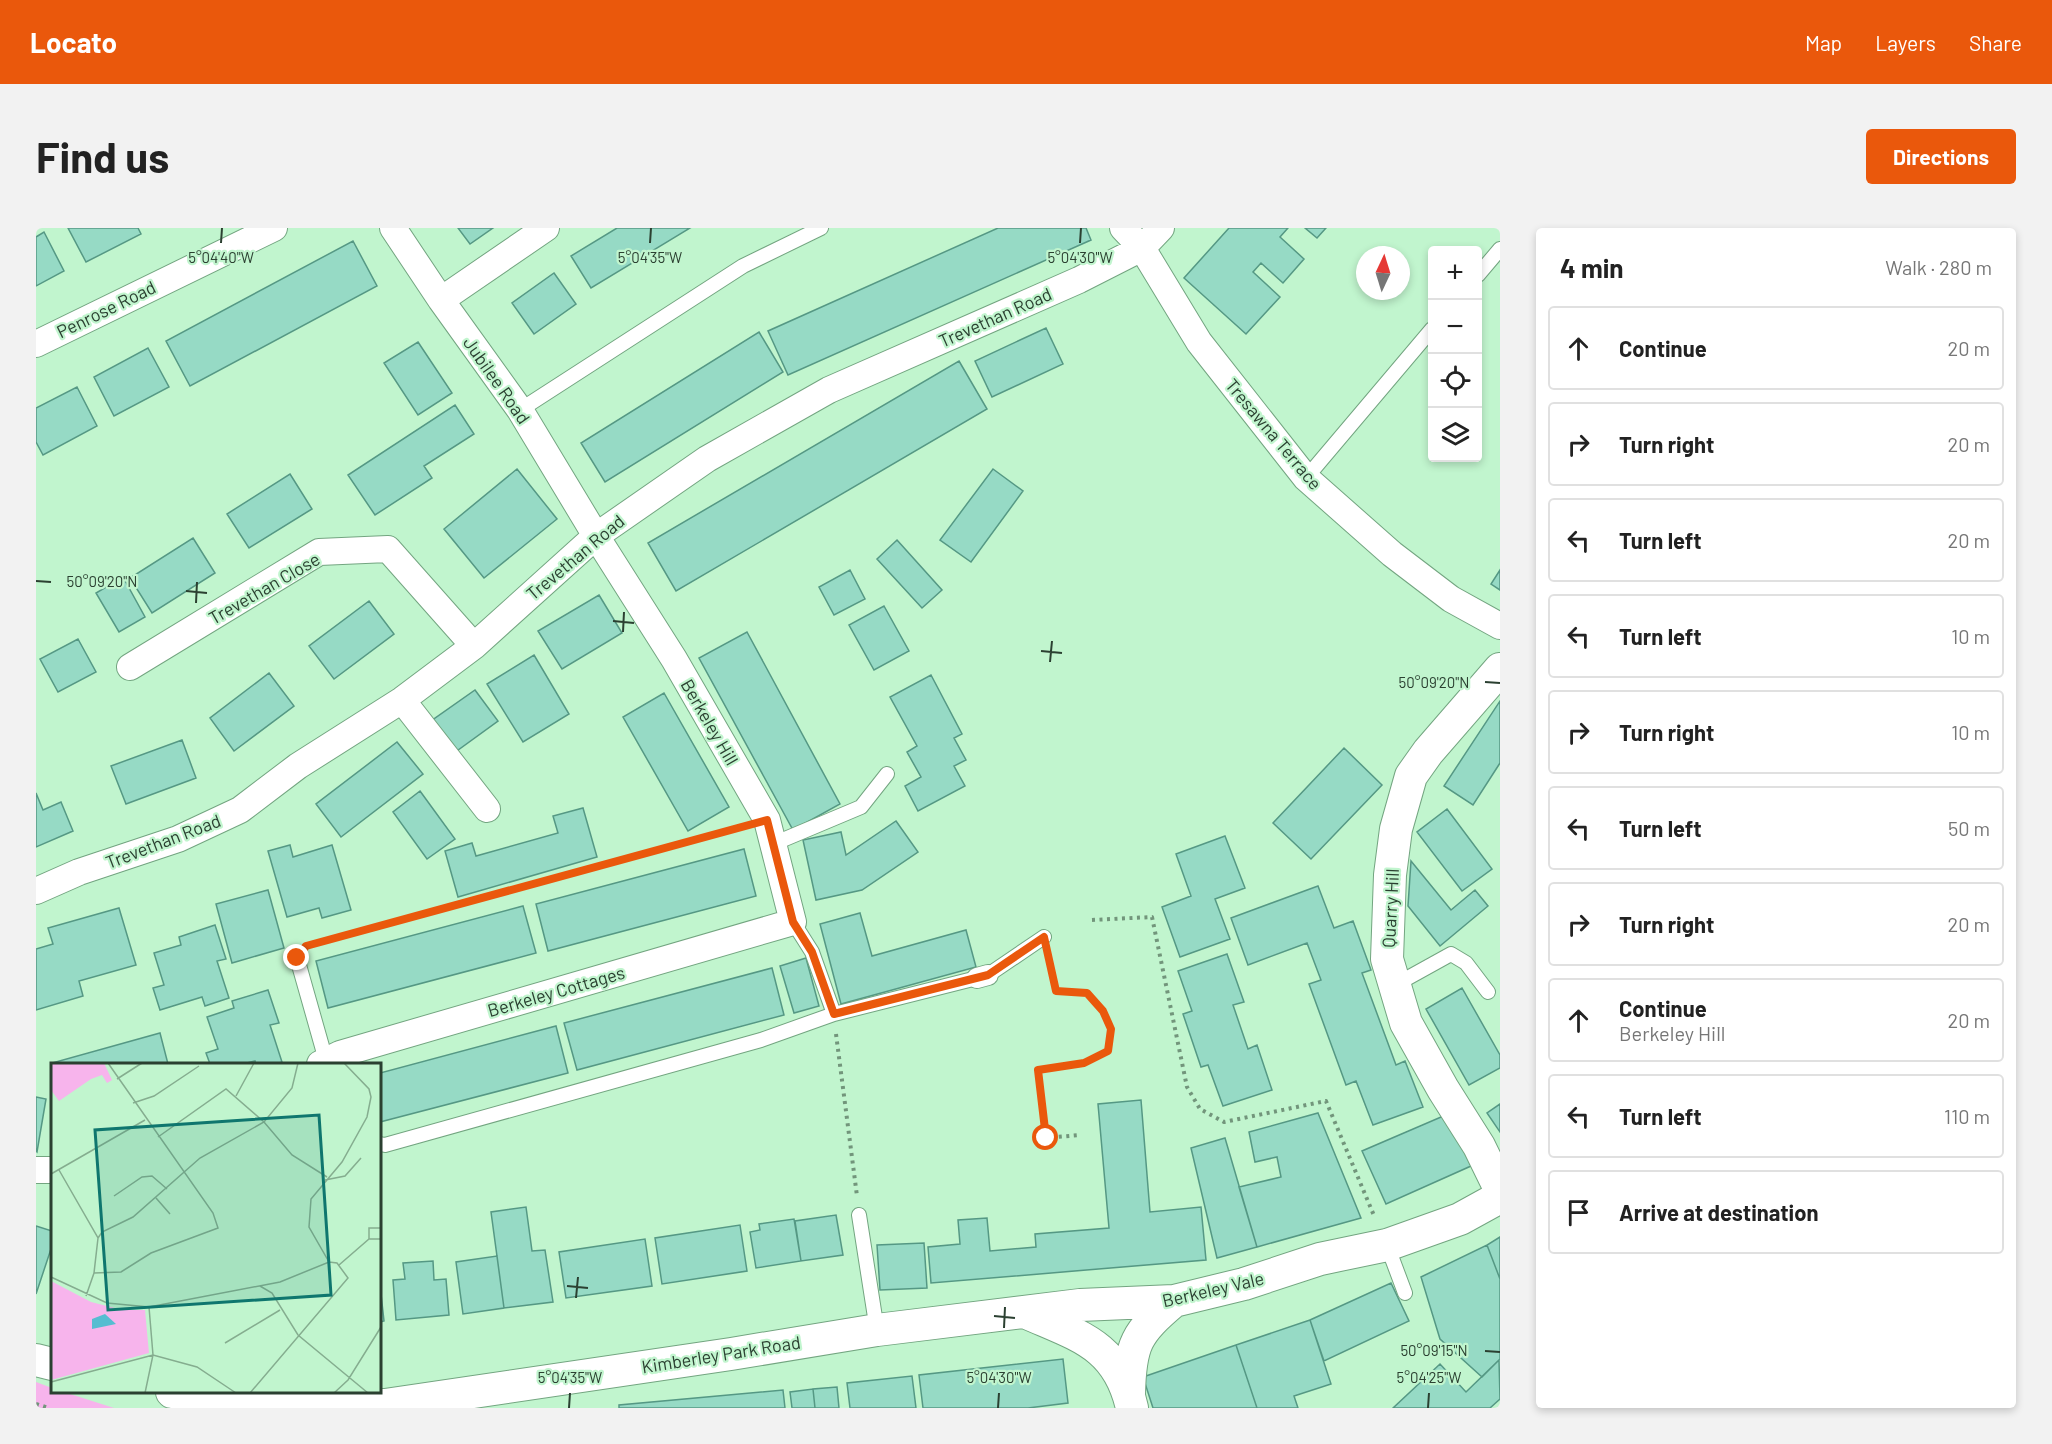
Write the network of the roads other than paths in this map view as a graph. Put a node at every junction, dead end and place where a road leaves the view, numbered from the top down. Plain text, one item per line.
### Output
1 (274, 228) edge
2 (393, 228) edge
3 (546, 228) edge
4 (821, 228) edge
5 (1123, 228) edge
6 (1161, 228) edge
7 (1142, 248) junction
8 (1500, 249) edge
9 (1482, 270) edge
10 (441, 300) junction
11 (1428, 334) edge
12 (36, 344) edge
13 (520, 410) junction
14 (1306, 478) junction
15 (596, 536) junction
16 (1500, 626) edge
17 (474, 645) junction
18 (130, 667) dead end
19 (1500, 669) edge
20 (402, 700) junction
21 (887, 774) dead end
22 (487, 809) dead end
23 (770, 832) junction
24 (36, 891) edge
25 (793, 922) junction
26 (1044, 937) road end
27 (297, 958) road end
28 (1395, 985) junction
29 (1488, 992) dead end
30 (834, 1014) junction
31 (324, 1063) edge
32 (326, 1063) edge
33 (381, 1144) edge
34 (1500, 1190) edge
35 (1500, 1197) edge
36 (859, 1215) road end
37 (1387, 1245) junction
38 (1405, 1293) dead end
39 (1174, 1301) junction
40 (1027, 1313) junction
41 (877, 1330) junction
42 (36, 1360) edge
43 (51, 1364) edge
44 (180, 1393) edge
45 (1130, 1402) edge
46 (306, 1407) edge

1 - 12 street, Penrose Road
2 - 10 street, Jubilee Road
3 - 10 street
4 - 13 lane
5 - 7 street, Tresawna Terrace
6 - 7 street, Trevethan Road
7 - 14 street, Tresawna Terrace
7 - 15 street, Trevethan Road
8 - 9 lane
10 - 13 street, Jubilee Road
11 - 14 lane
13 - 15 street, Jubilee Road
14 - 16 street, Tresawna Terrace
15 - 17 street, Trevethan Road
15 - 23 street, Berkeley Hill
17 - 18 street, Trevethan Close
17 - 20 street, Trevethan Road
19 - 28 street, Quarry Hill
20 - 22 street
20 - 24 street, Trevethan Road
21 - 23 lane
23 - 25 street, Berkeley Hill
25 - 30 lane
25 - 32 street, Berkeley Cottages
26 - 30 lane
27 - 31 lane
28 - 29 lane
28 - 34 street, Quarry Hill
30 - 33 lane
35 - 37 street, Berkeley Vale
36 - 41 lane
37 - 38 lane
37 - 39 street, Berkeley Vale
39 - 40 street, Berkeley Vale
39 - 45 street
40 - 41 street, Berkeley Vale
40 - 45 street
41 - 46 street, Kimberley Park Road
42 - 43 street
44 - 46 street, Kimberley Park Road

